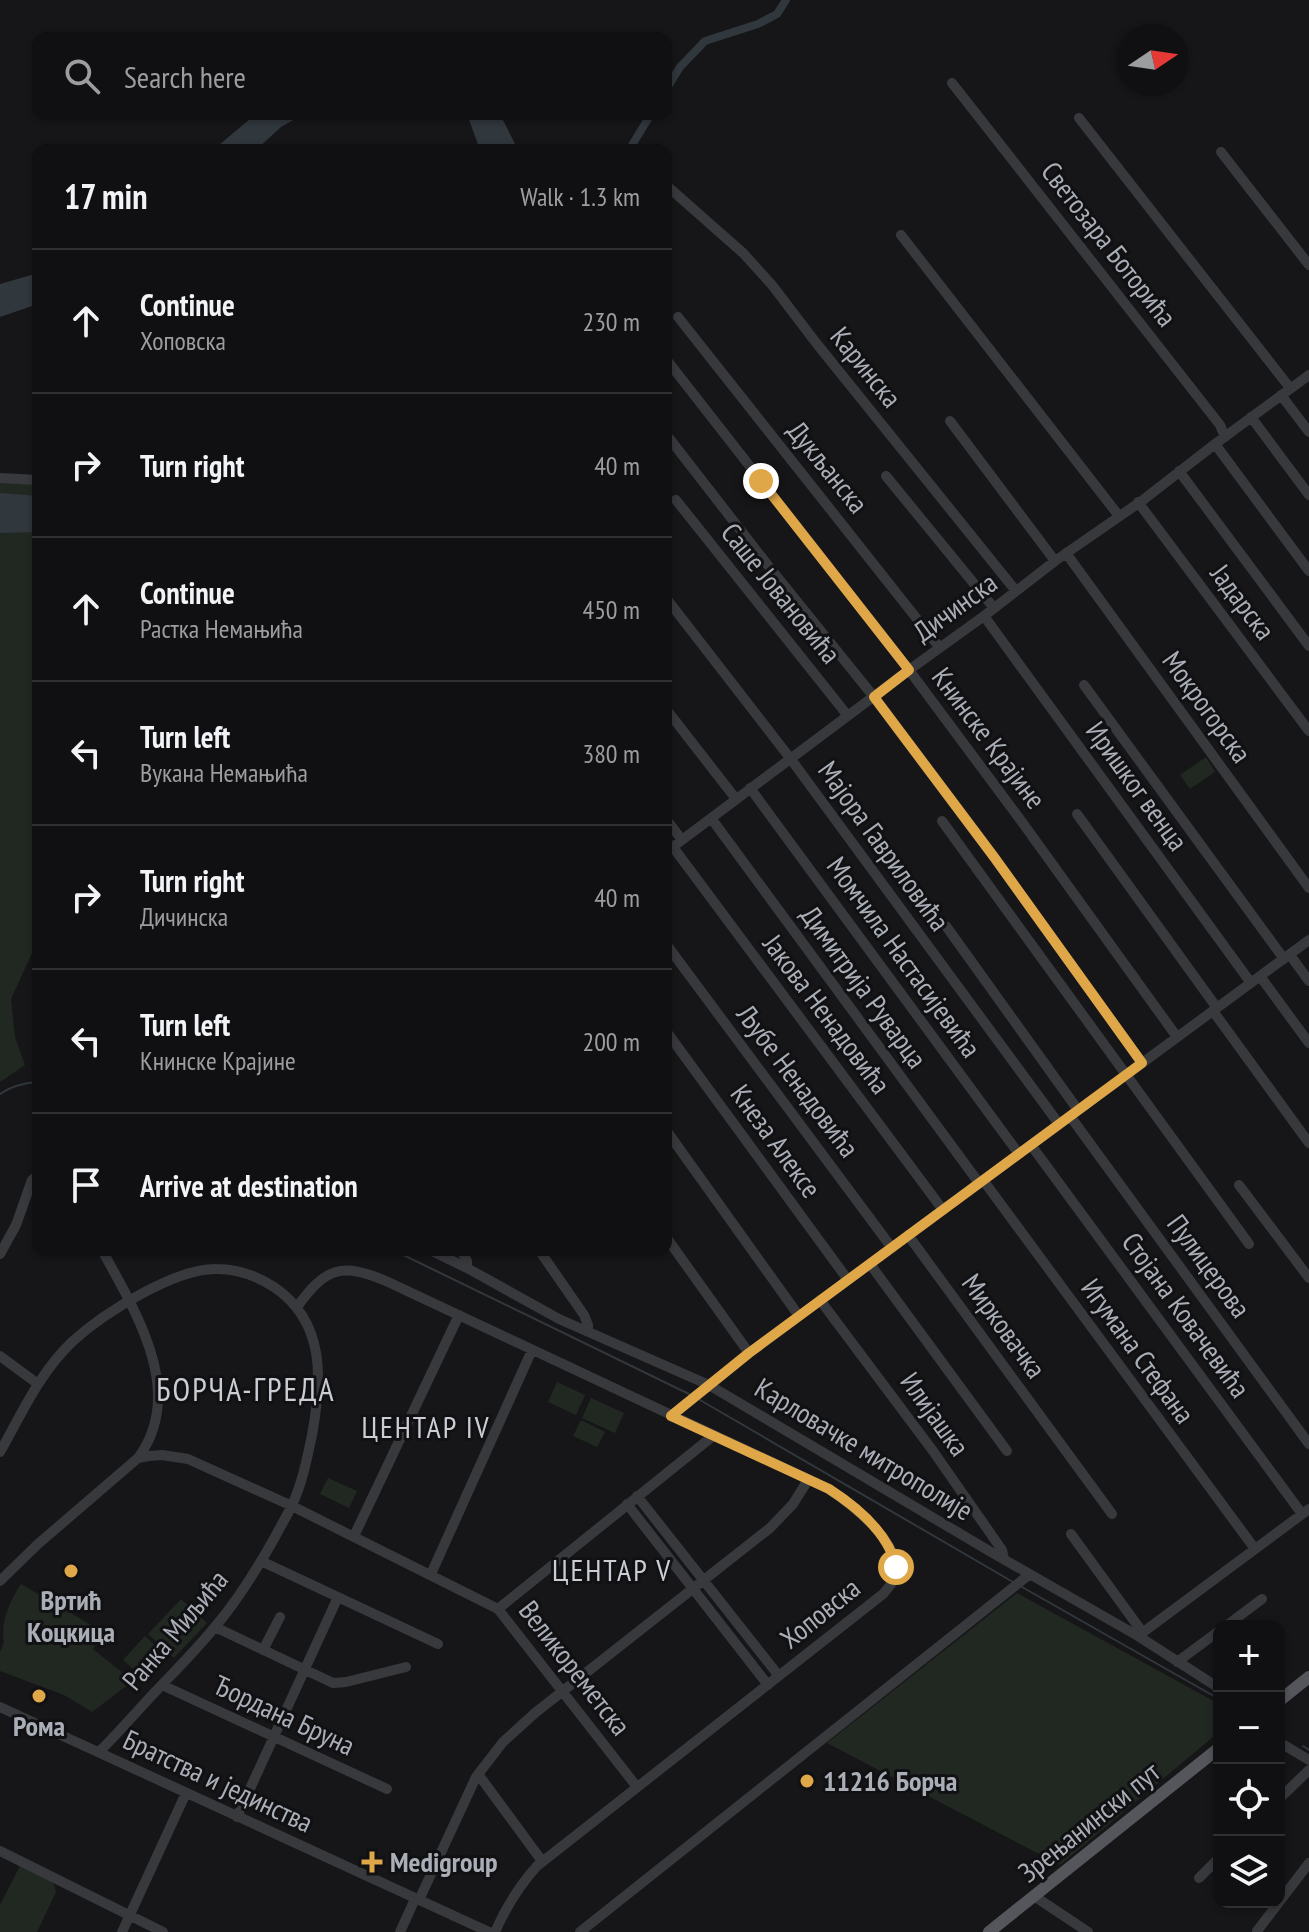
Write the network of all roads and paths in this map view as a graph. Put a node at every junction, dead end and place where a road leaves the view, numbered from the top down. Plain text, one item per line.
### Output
1 (952, 83) dead end
2 (1079, 118) dead end
3 (1221, 152) dead end
4 (672, 190) edge
5 (901, 235) dead end
6 (1309, 265) edge
7 (678, 317) dead end
8 (672, 367) edge
9 (1309, 375) edge
10 (1286, 392) junction
11 (1251, 417) junction
12 (950, 421) dead end
13 (1309, 432) edge
14 (1225, 437) junction
15 (672, 442) edge
16 (1215, 444) junction
17 (1179, 471) junction
18 (886, 476) dead end
19 (0, 478) edge
20 (32, 480) edge
21 (1309, 495) edge
22 (676, 500) dead end
23 (1138, 502) junction
24 (1119, 516) junction
25 (1066, 553) junction
26 (1055, 561) junction
27 (1309, 571) edge
28 (1016, 591) junction
29 (672, 606) edge
30 (994, 608) junction
31 (984, 616) junction
32 (1309, 646) edge
33 (940, 648) junction
34 (909, 670) junction
35 (1084, 685) dead end
36 (874, 697) junction
37 (848, 716) junction
38 (672, 717) edge
39 (1309, 731) edge
40 (790, 758) junction
41 (750, 788) junction
42 (736, 799) junction
43 (1077, 814) dead end
44 (711, 818) junction
45 (942, 821) dead end
46 (674, 846) edge
47 (1309, 888) edge
48 (946, 926) dead end
49 (1309, 940) edge
50 (672, 952) edge
51 (1287, 957) junction
52 (1256, 980) junction
53 (1309, 981) edge
54 (1215, 1010) junction
55 (1177, 1037) junction
56 (672, 1039) edge
57 (1309, 1043) edge
58 (1142, 1063) junction
59 (1126, 1075) junction
60 (1074, 1113) junction
61 (1059, 1124) junction
62 (672, 1138) edge
63 (1309, 1143) edge
64 (1031, 1145) junction
65 (1019, 1154) junction
66 (32, 1180) edge
67 (981, 1182) junction
68 (1239, 1185) dead end
69 (943, 1210) junction
70 (908, 1235) junction
71 (1249, 1244) dead end
72 (672, 1245) edge
73 (892, 1248) junction
74 (0, 1254) edge
75 (105, 1256) edge
76 (442, 1256) edge
77 (464, 1256) edge
78 (543, 1256) edge
79 (870, 1264) junction
80 (467, 1268) junction
81 (1309, 1278) edge
82 (848, 1280) junction
83 (129, 1300) junction
84 (820, 1300) junction
85 (297, 1307) junction
86 (459, 1315) junction
87 (799, 1316) junction
88 (588, 1332) junction
89 (532, 1350) junction
90 (749, 1353) junction
91 (0, 1356) edge
92 (38, 1384) junction
93 (709, 1385) junction
94 (674, 1414) junction
95 (713, 1436) junction
96 (1309, 1444) edge
97 (1007, 1451) dead end
98 (0, 1452) edge
99 (138, 1458) junction
100 (808, 1480) junction
101 (637, 1496) junction
102 (627, 1504) junction
103 (292, 1506) junction
104 (1306, 1512) edge
105 (1112, 1514) dead end
106 (1071, 1534) dead end
107 (354, 1536) junction
108 (1255, 1549) junction
109 (1004, 1559) junction
110 (261, 1561) junction
111 (431, 1574) junction
112 (1030, 1574) junction
113 (0, 1581) edge
114 (703, 1581) junction
115 (693, 1588) junction
116 (338, 1597) junction
117 (1262, 1599) dead end
118 (498, 1609) junction
119 (280, 1617) dead end
120 (1234, 1620) edge
121 (215, 1627) junction
122 (1141, 1634) junction
123 (1213, 1635) edge
124 (438, 1644) dead end
125 (263, 1650) junction
126 (1177, 1662) junction
127 (406, 1667) dead end
128 (305, 1669) junction
129 (779, 1676) junction
130 (1309, 1677) edge
131 (1213, 1684) edge
132 (162, 1685) junction
133 (768, 1685) junction
134 (563, 1691) junction
135 (1285, 1696) edge
136 (0, 1707) edge
137 (274, 1737) junction
138 (1285, 1746) edge
139 (99, 1752) junction
140 (1213, 1753) edge
141 (1309, 1760) edge
142 (1309, 1770) edge
143 (478, 1774) junction
144 (637, 1787) junction
145 (387, 1789) dead end
146 (186, 1793) junction
147 (1285, 1793) edge
148 (237, 1817) junction
149 (0, 1851) edge
150 (542, 1861) junction
151 (1309, 1863) edge
152 (1213, 1864) edge
153 (1199, 1878) dead end
154 (1034, 1896) junction
155 (417, 1900) junction
156 (130, 1916) junction
157 (1257, 1931) edge
158 (122, 1932) edge
159 (163, 1932) edge
160 (400, 1932) edge
161 (489, 1932) edge
162 (495, 1932) edge
163 (580, 1932) edge
164 (989, 1932) edge
165 (1088, 1932) edge

1 - 14 street, Светозара Боторића
2 - 10 street
3 - 6 street
4 - 28 street, Каринска
5 - 24 street
7 - 33 street, Дукљанска
8 - 34 street, Книнске Крајине
9 - 10 street, Дичинска
10 - 11 street, Дичинска
10 - 13 street
11 - 14 street, Дичинска
11 - 21 street
12 - 26 street
14 - 16 street, Дичинска
15 - 36 street
16 - 17 street, Дичинска
16 - 27 street
17 - 23 street, Дичинска
17 - 32 street
18 - 30 street
19 - 20 street
22 - 37 street, Саше Јовановића
23 - 24 street, Дичинска
23 - 39 street, Јадарска
24 - 25 street, Дичинска
25 - 26 street, Дичинска
25 - 47 street, Мокрогорска
26 - 28 street, Дичинска
28 - 30 street, Дичинска
29 - 40 street, Мајора Гавриловића
30 - 31 street, Дичинска
31 - 33 street, Дичинска
31 - 52 street, Иришког венца
33 - 34 street, Дичинска
34 - 36 street, Дичинска
34 - 55 street, Книнске Крајине
35 - 51 street
36 - 37 street, Дичинска
36 - 58 street
37 - 40 street, Дичинска
38 - 42 street
40 - 41 street, Дичинска
40 - 61 street, Мајора Гавриловића
41 - 42 street, Дичинска
41 - 65 street, Момчила Настасијевића
42 - 44 street, Дичинска
43 - 54 street
44 - 46 street, Дичинска
44 - 67 street, Димитрија Руварца
45 - 59 street
46 - 69 street, Јакова Ненадовића
48 - 60 street, Пулицерова
49 - 51 street
50 - 73 street, Љубе Ненадовића
51 - 52 street
51 - 53 street
52 - 54 street
52 - 57 street, Иришког венца
54 - 55 street
54 - 63 street
55 - 58 street
56 - 82 street, Кнеза Алексе
58 - 59 street
59 - 60 street
59 - 71 street
60 - 61 street
60 - 96 street, Пулицерова
61 - 64 street
62 - 87 street
64 - 65 street
64 - 104 street, Стојана Ковачевића
65 - 67 street
66 - 74 street
67 - 69 street
67 - 108 street, Игумана Стефана
68 - 81 street
69 - 70 street
70 - 73 street
70 - 105 street, Мирковачка
72 - 90 street
73 - 79 street
75 - 83 street
76 - 80 street, Карловачке митрополије
77 - 80 street
78 - 88 street
79 - 82 street
79 - 97 street
80 - 88 street, Карловачке митрополије
82 - 84 street
83 - 85 street, Ранка Миљића
83 - 92 street, Ранка Миљића
83 - 99 street
84 - 87 street
84 - 109 street, Илијашка
85 - 86 street, Хоповска
85 - 103 street, Ранка Миљића
86 - 89 street, Хоповска
86 - 107 street
87 - 90 street
88 - 93 street, Карловачке митрополије
89 - 94 street, Хоповска
89 - 111 street
90 - 93 street
91 - 92 street
92 - 98 street, Ранка Миљића
93 - 94 street
93 - 109 street, Карловачке митрополије
94 - 95 street, Хоповска
95 - 100 street, Хоповска
95 - 101 street
99 - 103 street, Великореметска
99 - 113 street
100 - 114 street
100 - 129 street, Хоповска
101 - 102 street
101 - 114 street
102 - 115 street
102 - 118 street
103 - 107 street, Великореметска
103 - 110 street, Ранка Миљића
104 - 108 street
106 - 122 street
107 - 111 street, Великореметска
108 - 122 street
109 - 112 street, Карловачке митрополије
110 - 116 street
110 - 121 street, Ранка Миљића
111 - 118 street, Великореметска
112 - 122 street, Карловачке митрополије
112 - 163 street
114 - 115 street
114 - 129 street
115 - 133 street
115 - 134 street
116 - 124 street
116 - 128 street
117 - 120 street
118 - 134 street, Великореметска
119 - 125 street
121 - 125 street
121 - 132 street, Ранка Миљића
122 - 126 street, Карловачке митрополије
123 - 126 street
125 - 128 street
126 - 131 street, Карловачке митрополије
127 - 128 street
128 - 137 street
129 - 133 street, Хоповска
130 - 135 main road
132 - 137 street, Ђордана Бруна
132 - 139 street, Ранка Миљића
133 - 144 street, Хоповска
134 - 143 street
134 - 144 street, Великореметска
136 - 139 street, Братства и јединства
137 - 145 street, Ђордана Бруна
137 - 148 street
138 - 141 street
139 - 146 street, Братства и јединства
140 - 154 main road, Зрењанински пут
142 - 147 street
143 - 150 street
143 - 155 street
144 - 150 street, Хоповска
146 - 148 street, Братства и јединства
146 - 156 street
148 - 155 street, Братства и јединства
149 - 156 street
150 - 162 street, Хоповска
151 - 157 street
152 - 153 street
154 - 164 main road, Зрењанински пут
154 - 165 street
155 - 160 street
155 - 161 street, Братства и јединства
156 - 158 street
156 - 159 street

